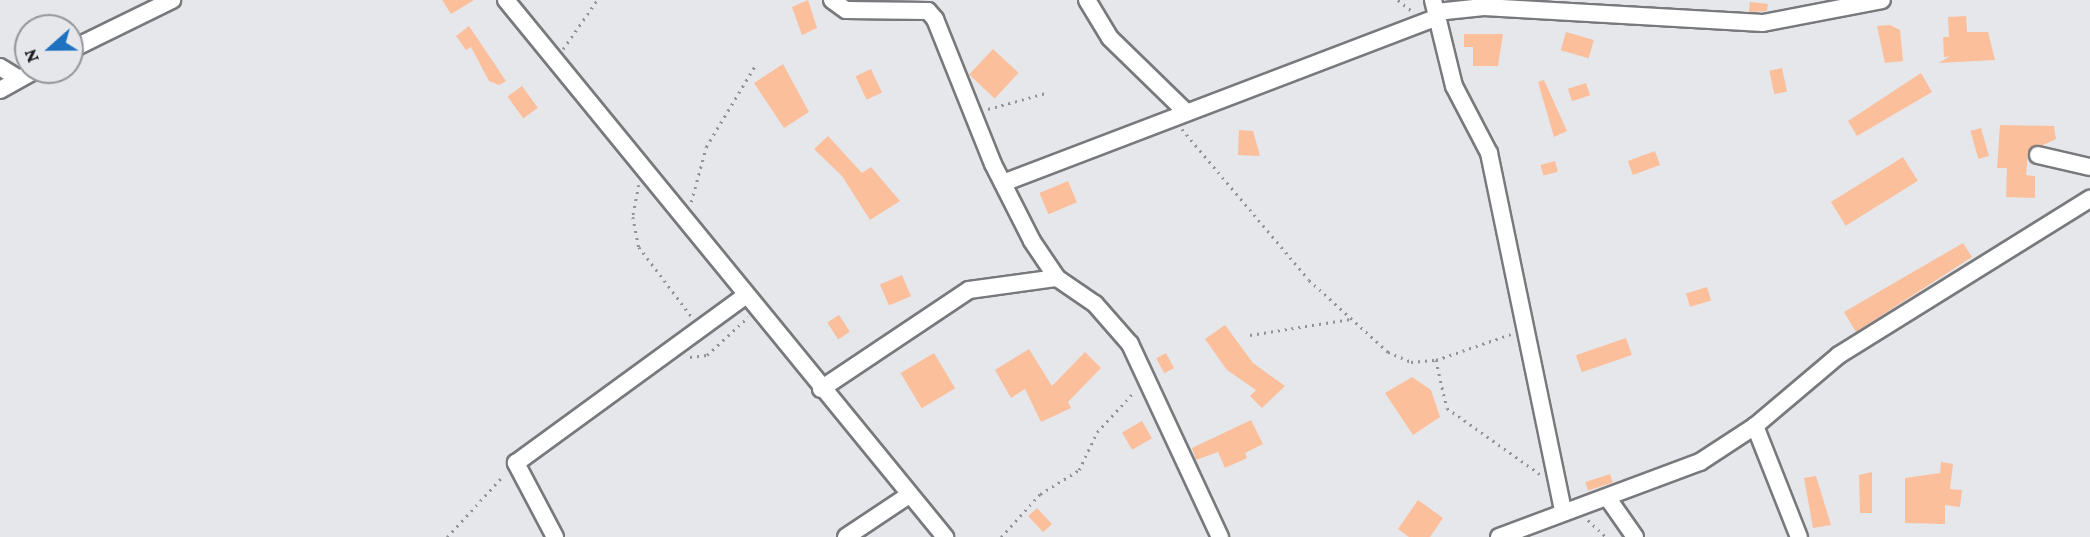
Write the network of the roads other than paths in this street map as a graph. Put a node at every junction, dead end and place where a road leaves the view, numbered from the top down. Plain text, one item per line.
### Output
1 (172, 0) edge
2 (506, 0) edge
3 (832, 0) edge
4 (1087, 0) edge
5 (1882, 0) edge
6 (1436, 10) edge
7 (84, 43) edge
8 (1179, 115) junction
9 (2038, 155) dead end
10 (2090, 167) edge
11 (1003, 183) junction
12 (2090, 199) edge
13 (1057, 278) junction
14 (745, 296) junction
15 (821, 389) junction
16 (1755, 426) junction
17 (909, 495) junction
18 (1607, 497) junction
19 (1569, 509) junction
20 (555, 537) edge
21 (846, 537) edge
22 (945, 537) edge
23 (1220, 537) edge
24 (1499, 537) edge
25 (1635, 537) edge
26 (1799, 537) edge

1 - 7 street
2 - 14 street
3 - 11 street
4 - 8 street
5 - 6 street
6 - 8 street
6 - 19 street
8 - 11 street
9 - 10 street
11 - 13 street
12 - 16 street
13 - 15 street
13 - 23 street
14 - 15 street
14 - 20 street
15 - 17 street
16 - 18 street
16 - 26 street
17 - 21 street
17 - 22 street
18 - 19 street
18 - 25 street
19 - 24 street

